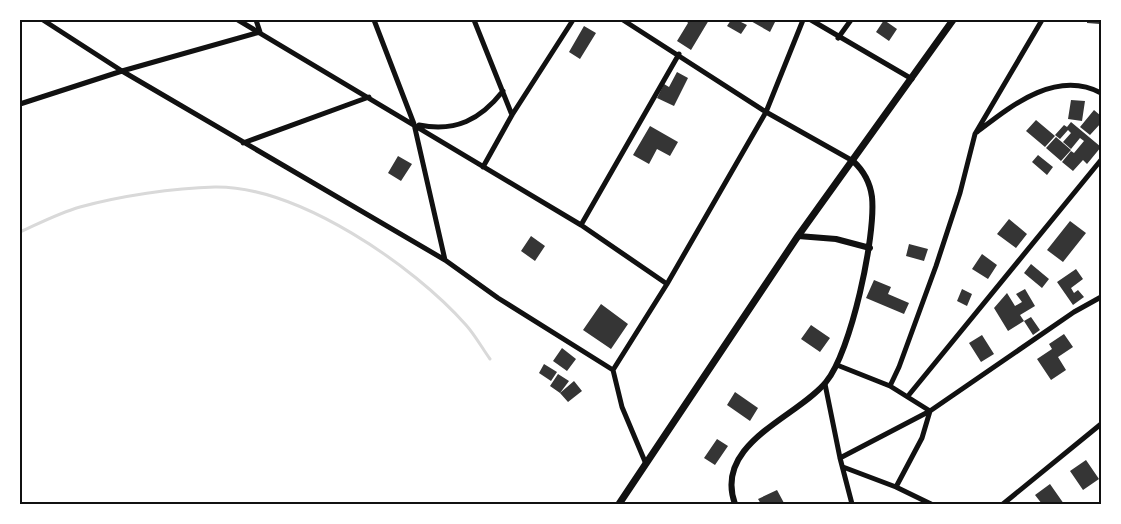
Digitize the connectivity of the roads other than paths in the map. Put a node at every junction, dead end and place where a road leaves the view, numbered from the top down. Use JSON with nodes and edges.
{"nodes":[{"id":1,"x":43,"y":20,"type":"edge"},
{"id":2,"x":238,"y":20,"type":"edge"},
{"id":3,"x":256,"y":20,"type":"edge"},
{"id":4,"x":374,"y":20,"type":"edge"},
{"id":5,"x":474,"y":20,"type":"edge"},
{"id":6,"x":573,"y":20,"type":"edge"},
{"id":7,"x":623,"y":20,"type":"edge"},
{"id":8,"x":803,"y":20,"type":"edge"},
{"id":9,"x":811,"y":20,"type":"edge"},
{"id":10,"x":851,"y":20,"type":"edge"},
{"id":11,"x":953,"y":20,"type":"edge"},
{"id":12,"x":1042,"y":20,"type":"edge"},
{"id":13,"x":260,"y":32,"type":"junction"},
{"id":14,"x":838,"y":38,"type":"junction"},
{"id":15,"x":679,"y":54,"type":"junction"},
{"id":16,"x":122,"y":72,"type":"junction"},
{"id":17,"x":912,"y":79,"type":"junction"},
{"id":18,"x":503,"y":91,"type":"junction"},
{"id":19,"x":1101,"y":93,"type":"edge"},
{"id":20,"x":369,"y":97,"type":"junction"},
{"id":21,"x":20,"y":104,"type":"edge"},
{"id":22,"x":766,"y":112,"type":"junction"},
{"id":23,"x":512,"y":115,"type":"junction"},
{"id":24,"x":414,"y":124,"type":"junction"},
{"id":25,"x":975,"y":134,"type":"junction"},
{"id":26,"x":243,"y":143,"type":"junction"},
{"id":27,"x":854,"y":160,"type":"junction"},
{"id":28,"x":1101,"y":160,"type":"edge"},
{"id":29,"x":483,"y":167,"type":"junction"},
{"id":30,"x":581,"y":225,"type":"junction"},
{"id":31,"x":798,"y":236,"type":"junction"},
{"id":32,"x":870,"y":248,"type":"junction"},
{"id":33,"x":445,"y":260,"type":"junction"},
{"id":34,"x":667,"y":284,"type":"junction"},
{"id":35,"x":1101,"y":297,"type":"edge"},
{"id":36,"x":837,"y":365,"type":"junction"},
{"id":37,"x":613,"y":370,"type":"junction"},
{"id":38,"x":825,"y":384,"type":"junction"},
{"id":39,"x":890,"y":386,"type":"junction"},
{"id":40,"x":908,"y":396,"type":"junction"},
{"id":41,"x":930,"y":411,"type":"junction"},
{"id":42,"x":1101,"y":424,"type":"edge"},
{"id":43,"x":840,"y":458,"type":"junction"},
{"id":44,"x":646,"y":465,"type":"junction"},
{"id":45,"x":843,"y":467,"type":"junction"},
{"id":46,"x":896,"y":487,"type":"junction"},
{"id":47,"x":619,"y":504,"type":"edge"},
{"id":48,"x":735,"y":504,"type":"edge"},
{"id":49,"x":852,"y":504,"type":"edge"},
{"id":50,"x":931,"y":504,"type":"edge"},
{"id":51,"x":1003,"y":504,"type":"edge"}],
"edges":[{"from":1,"to":16,"type":"street"},
{"from":2,"to":13,"type":"street"},
{"from":3,"to":13,"type":"street"},
{"from":4,"to":24,"type":"street"},
{"from":5,"to":18,"type":"street"},
{"from":6,"to":23,"type":"street"},
{"from":7,"to":15,"type":"street"},
{"from":8,"to":22,"type":"street"},
{"from":9,"to":14,"type":"street"},
{"from":10,"to":14,"type":"street"},
{"from":11,"to":17,"type":"main road"},
{"from":12,"to":25,"type":"street"},
{"from":13,"to":16,"type":"street"},
{"from":13,"to":20,"type":"street"},
{"from":14,"to":17,"type":"street"},
{"from":15,"to":22,"type":"street"},
{"from":15,"to":30,"type":"street"},
{"from":16,"to":21,"type":"street"},
{"from":16,"to":26,"type":"street"},
{"from":17,"to":27,"type":"main road"},
{"from":18,"to":23,"type":"street"},
{"from":18,"to":24,"type":"street"},
{"from":19,"to":25,"type":"street"},
{"from":20,"to":24,"type":"street"},
{"from":20,"to":26,"type":"street"},
{"from":22,"to":27,"type":"street"},
{"from":22,"to":34,"type":"street"},
{"from":23,"to":29,"type":"street"},
{"from":24,"to":29,"type":"street"},
{"from":24,"to":33,"type":"street"},
{"from":25,"to":39,"type":"street"},
{"from":26,"to":33,"type":"street"},
{"from":27,"to":31,"type":"main road"},
{"from":27,"to":32,"type":"street"},
{"from":28,"to":40,"type":"street"},
{"from":29,"to":30,"type":"street"},
{"from":30,"to":34,"type":"street"},
{"from":31,"to":32,"type":"street"},
{"from":31,"to":44,"type":"main road"},
{"from":32,"to":36,"type":"street"},
{"from":33,"to":37,"type":"street"},
{"from":34,"to":37,"type":"street"},
{"from":35,"to":41,"type":"street"},
{"from":36,"to":38,"type":"street"},
{"from":36,"to":39,"type":"street"},
{"from":37,"to":44,"type":"street"},
{"from":38,"to":43,"type":"street"},
{"from":38,"to":48,"type":"street"},
{"from":39,"to":40,"type":"street"},
{"from":40,"to":41,"type":"street"},
{"from":41,"to":43,"type":"street"},
{"from":41,"to":46,"type":"street"},
{"from":42,"to":51,"type":"street"},
{"from":43,"to":45,"type":"street"},
{"from":44,"to":47,"type":"main road"},
{"from":45,"to":46,"type":"street"},
{"from":45,"to":49,"type":"street"},
{"from":46,"to":50,"type":"street"}]}
